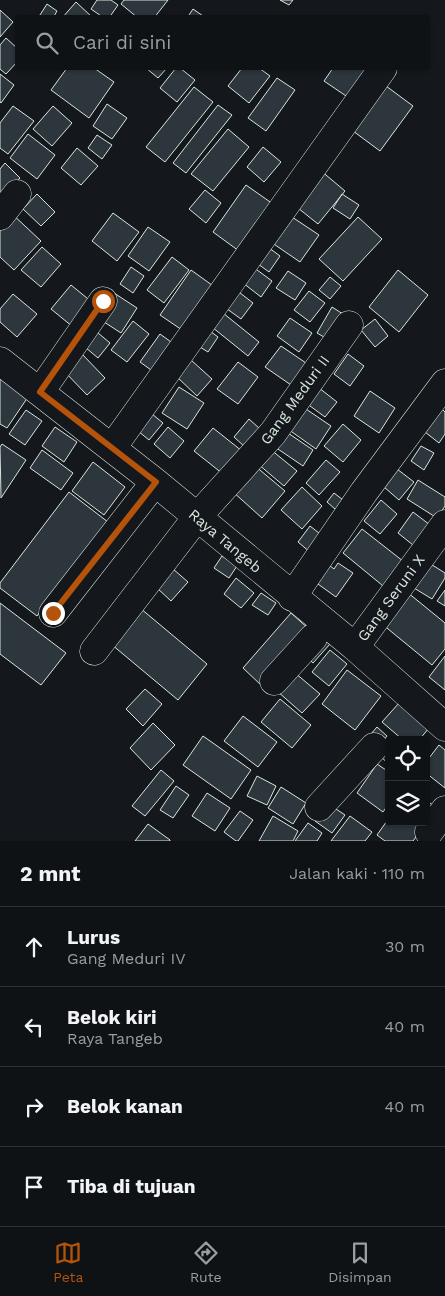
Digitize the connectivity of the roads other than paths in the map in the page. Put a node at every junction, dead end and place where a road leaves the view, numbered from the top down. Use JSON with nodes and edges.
{"nodes":[{"id":1,"x":382,"y":70,"type":"edge"},
{"id":2,"x":17,"y":194,"type":"dead end"},
{"id":3,"x":0,"y":216,"type":"edge"},
{"id":4,"x":103,"y":301,"type":"dead end"},
{"id":5,"x":349,"y":325,"type":"dead end"},
{"id":6,"x":0,"y":361,"type":"edge"},
{"id":7,"x":445,"y":383,"type":"edge"},
{"id":8,"x":40,"y":392,"type":"junction"},
{"id":9,"x":112,"y":448,"type":"junction"},
{"id":10,"x":156,"y":482,"type":"junction"},
{"id":11,"x":197,"y":517,"type":"junction"},
{"id":12,"x":445,"y":524,"type":"edge"},
{"id":13,"x":292,"y":597,"type":"junction"},
{"id":14,"x":53,"y":613,"type":"dead end"},
{"id":15,"x":314,"y":638,"type":"dead end"},
{"id":16,"x":355,"y":647,"type":"junction"},
{"id":17,"x":94,"y":651,"type":"dead end"},
{"id":18,"x":274,"y":682,"type":"dead end"},
{"id":19,"x":445,"y":727,"type":"edge"},
{"id":20,"x":374,"y":747,"type":"dead end"},
{"id":21,"x":319,"y":808,"type":"dead end"},
{"id":22,"x":445,"y":810,"type":"edge"},
{"id":23,"x":430,"y":832,"type":"dead end"}],
"edges":[{"from":1,"to":9,"type":"street"},
{"from":2,"to":3,"type":"street"},
{"from":4,"to":8,"type":"street"},
{"from":5,"to":11,"type":"street","name":"Gang Meduri II"},
{"from":6,"to":8,"type":"street","name":"Raya Tangeb"},
{"from":7,"to":13,"type":"street"},
{"from":8,"to":9,"type":"street","name":"Raya Tangeb"},
{"from":9,"to":10,"type":"street","name":"Raya Tangeb"},
{"from":10,"to":11,"type":"street","name":"Raya Tangeb"},
{"from":10,"to":14,"type":"street"},
{"from":11,"to":13,"type":"street","name":"Raya Tangeb"},
{"from":11,"to":17,"type":"street","name":"Gang Meduri II"},
{"from":12,"to":16,"type":"street","name":"Gang Seruni X"},
{"from":13,"to":16,"type":"street","name":"Raya Tangeb"},
{"from":15,"to":18,"type":"street"},
{"from":16,"to":19,"type":"street","name":"Raya Tangeb"},
{"from":20,"to":21,"type":"street"},
{"from":22,"to":23,"type":"street"}]}
